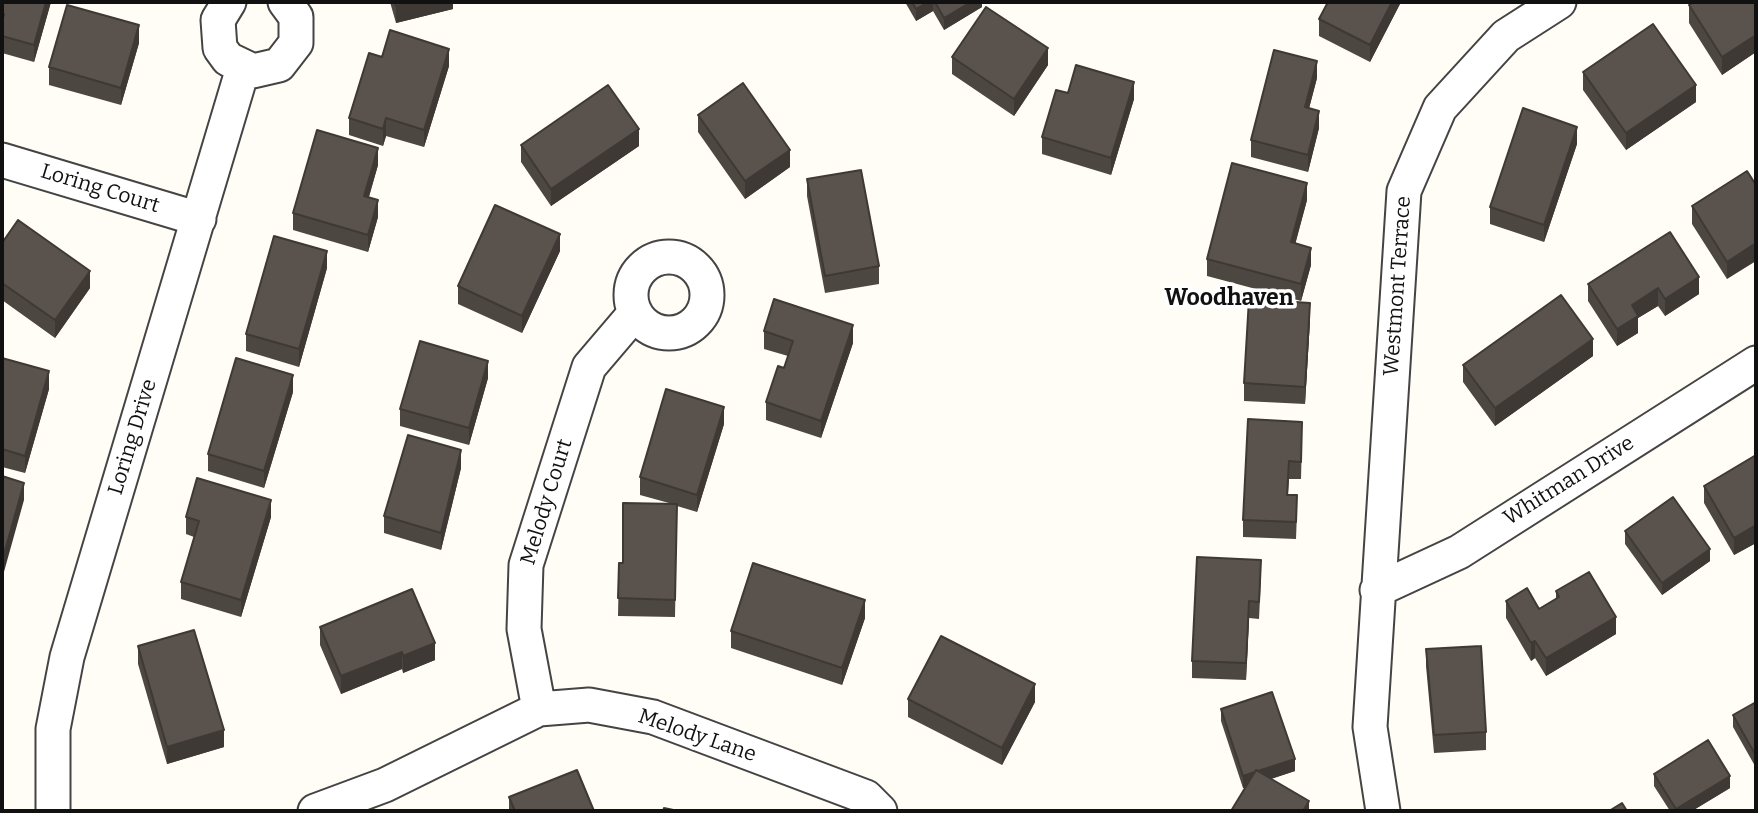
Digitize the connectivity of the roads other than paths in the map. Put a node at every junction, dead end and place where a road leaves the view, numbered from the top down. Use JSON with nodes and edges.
{"nodes":[{"id":1,"x":229,"y":2,"type":"edge"},
{"id":2,"x":285,"y":2,"type":"edge"},
{"id":3,"x":1559,"y":2,"type":"edge"},
{"id":4,"x":243,"y":68,"type":"junction"},
{"id":5,"x":2,"y":160,"type":"edge"},
{"id":6,"x":199,"y":219,"type":"junction"},
{"id":7,"x":635,"y":313,"type":"dead end"},
{"id":8,"x":1756,"y":363,"type":"edge"},
{"id":9,"x":1377,"y":590,"type":"junction"},
{"id":10,"x":539,"y":709,"type":"junction"},
{"id":11,"x":53,"y":811,"type":"edge"},
{"id":12,"x":315,"y":811,"type":"edge"},
{"id":13,"x":880,"y":811,"type":"edge"},
{"id":14,"x":1382,"y":811,"type":"edge"}],
"edges":[{"from":1,"to":4,"type":"street"},
{"from":2,"to":4,"type":"street"},
{"from":3,"to":9,"type":"street","name":"Westmont Terrace"},
{"from":4,"to":6,"type":"street","name":"Loring Drive"},
{"from":5,"to":6,"type":"street","name":"Loring Court"},
{"from":6,"to":11,"type":"street","name":"Loring Drive"},
{"from":7,"to":10,"type":"street","name":"Melody Court"},
{"from":8,"to":9,"type":"street","name":"Whitman Drive"},
{"from":9,"to":14,"type":"street","name":"Westmont Terrace"},
{"from":10,"to":12,"type":"street","name":"Melody Lane"},
{"from":10,"to":13,"type":"street","name":"Melody Lane"}]}
